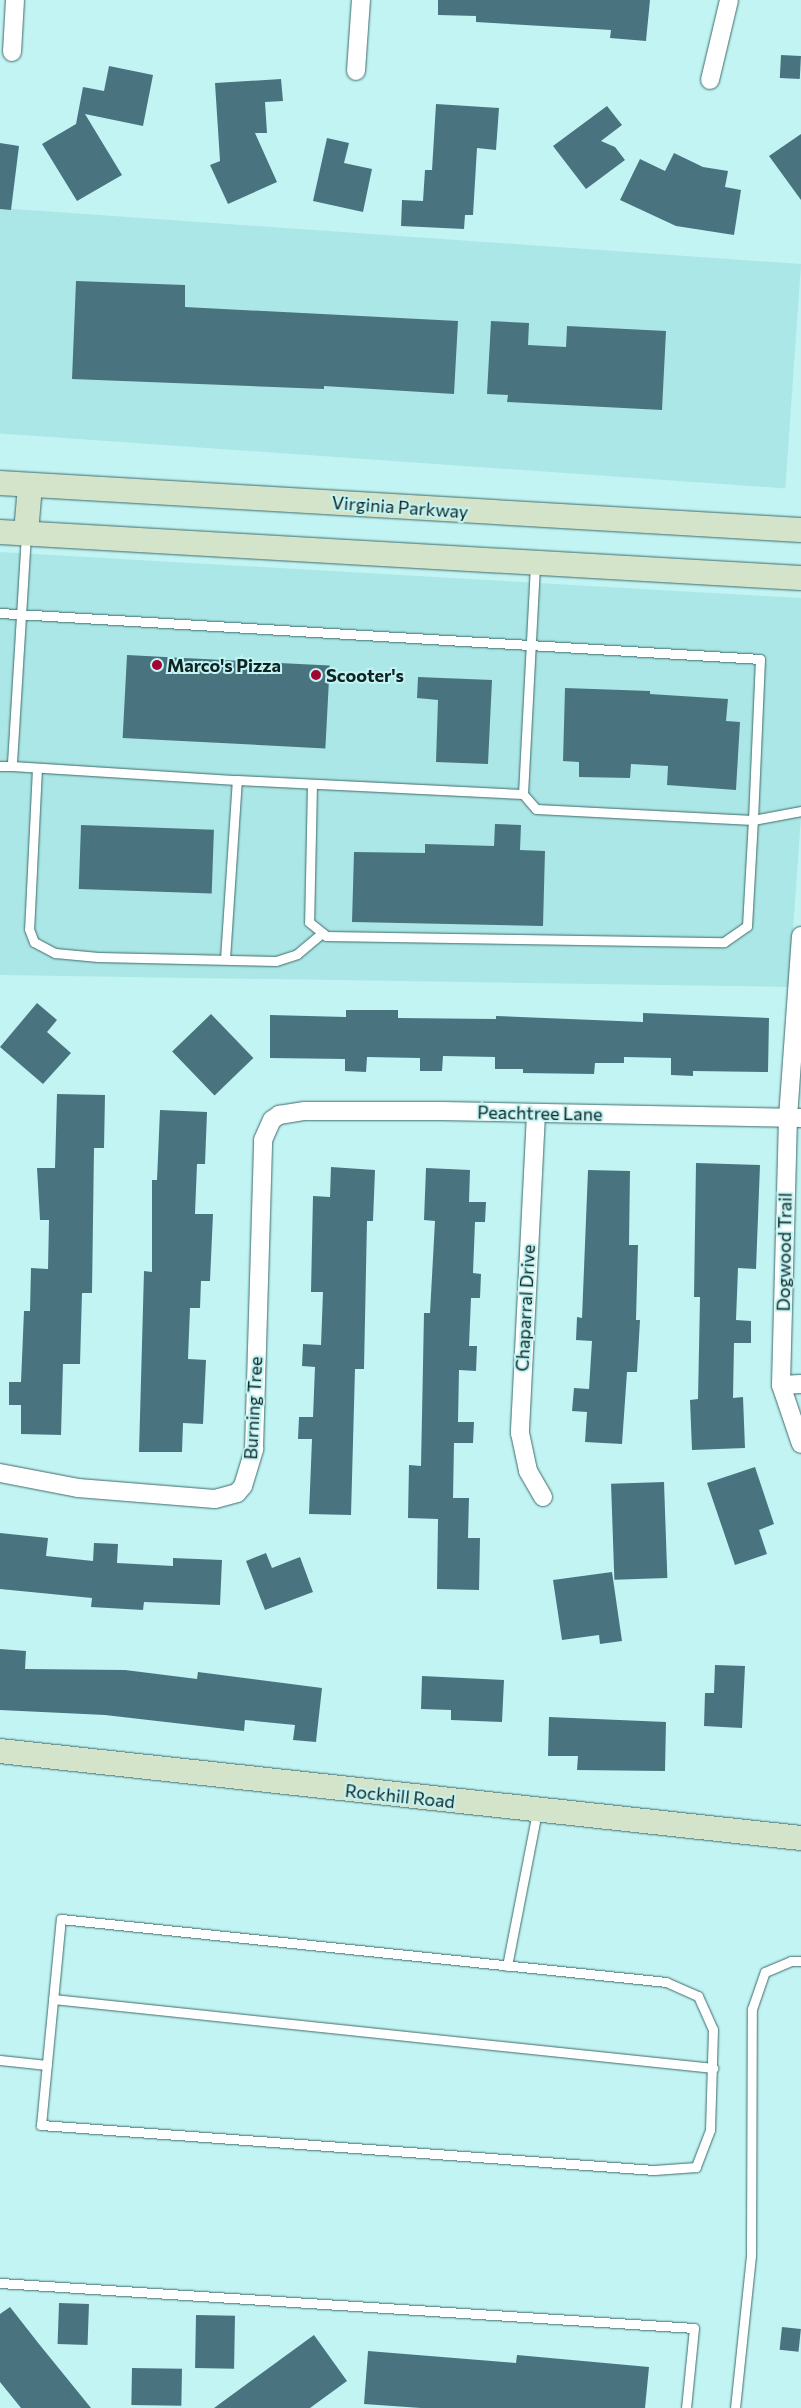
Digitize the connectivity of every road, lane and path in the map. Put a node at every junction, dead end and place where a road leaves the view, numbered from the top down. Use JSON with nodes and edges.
{"nodes":[{"id":1,"x":15,"y":0,"type":"edge"},
{"id":2,"x":361,"y":0,"type":"edge"},
{"id":3,"x":729,"y":0,"type":"edge"},
{"id":4,"x":12,"y":52,"type":"dead end"},
{"id":5,"x":356,"y":70,"type":"dead end"},
{"id":6,"x":710,"y":80,"type":"dead end"},
{"id":7,"x":0,"y":483,"type":"edge"},
{"id":8,"x":30,"y":485,"type":"junction"},
{"id":9,"x":801,"y":530,"type":"edge"},
{"id":10,"x":0,"y":532,"type":"edge"},
{"id":11,"x":26,"y":534,"type":"junction"},
{"id":12,"x":535,"y":563,"type":"junction"},
{"id":13,"x":801,"y":578,"type":"edge"},
{"id":14,"x":0,"y":613,"type":"edge"},
{"id":15,"x":21,"y":614,"type":"junction"},
{"id":16,"x":531,"y":645,"type":"junction"},
{"id":17,"x":0,"y":766,"type":"edge"},
{"id":18,"x":12,"y":766,"type":"junction"},
{"id":19,"x":36,"y":768,"type":"junction"},
{"id":20,"x":237,"y":780,"type":"junction"},
{"id":21,"x":312,"y":784,"type":"junction"},
{"id":22,"x":523,"y":794,"type":"junction"},
{"id":23,"x":801,"y":811,"type":"edge"},
{"id":24,"x":753,"y":820,"type":"junction"},
{"id":25,"x":322,"y":933,"type":"junction"},
{"id":26,"x":801,"y":936,"type":"edge"},
{"id":27,"x":225,"y":959,"type":"junction"},
{"id":28,"x":536,"y":1114,"type":"junction"},
{"id":29,"x":279,"y":1115,"type":"joint"},
{"id":30,"x":794,"y":1117,"type":"edge"},
{"id":31,"x":801,"y":1384,"type":"edge"},
{"id":32,"x":781,"y":1386,"type":"junction"},
{"id":33,"x":801,"y":1444,"type":"edge"},
{"id":34,"x":0,"y":1473,"type":"edge"},
{"id":35,"x":543,"y":1496,"type":"dead end"},
{"id":36,"x":0,"y":1750,"type":"edge"},
{"id":37,"x":537,"y":1811,"type":"junction"},
{"id":38,"x":801,"y":1838,"type":"edge"},
{"id":39,"x":801,"y":1961,"type":"edge"},
{"id":40,"x":507,"y":1966,"type":"junction"},
{"id":41,"x":53,"y":1999,"type":"junction"},
{"id":42,"x":0,"y":2060,"type":"edge"},
{"id":43,"x":47,"y":2064,"type":"junction"},
{"id":44,"x":713,"y":2068,"type":"junction"},
{"id":45,"x":0,"y":2282,"type":"edge"},
{"id":46,"x":686,"y":2408,"type":"edge"},
{"id":47,"x":734,"y":2408,"type":"edge"}],
"edges":[{"from":1,"to":4,"type":"street"},
{"from":2,"to":5,"type":"street"},
{"from":3,"to":6,"type":"street"},
{"from":7,"to":8,"type":"main road","name":"Virginia Parkway"},
{"from":8,"to":9,"type":"main road","name":"Virginia Parkway"},
{"from":8,"to":11,"type":"main road"},
{"from":10,"to":11,"type":"main road"},
{"from":11,"to":12,"type":"main road"},
{"from":11,"to":15,"type":"lane"},
{"from":12,"to":13,"type":"main road"},
{"from":12,"to":16,"type":"lane"},
{"from":14,"to":15,"type":"lane"},
{"from":15,"to":16,"type":"lane"},
{"from":15,"to":18,"type":"lane"},
{"from":16,"to":22,"type":"lane"},
{"from":16,"to":24,"type":"lane"},
{"from":17,"to":18,"type":"lane"},
{"from":18,"to":19,"type":"lane"},
{"from":19,"to":20,"type":"lane"},
{"from":19,"to":27,"type":"lane"},
{"from":20,"to":21,"type":"lane"},
{"from":20,"to":27,"type":"lane"},
{"from":21,"to":22,"type":"lane"},
{"from":21,"to":25,"type":"lane"},
{"from":22,"to":24,"type":"lane"},
{"from":23,"to":24,"type":"lane"},
{"from":24,"to":25,"type":"lane"},
{"from":25,"to":27,"type":"lane"},
{"from":26,"to":30,"type":"street","name":"Dogwood Trail"},
{"from":28,"to":29,"type":"street","name":"Peachtree Lane"},
{"from":28,"to":30,"type":"street","name":"Peachtree Lane"},
{"from":28,"to":35,"type":"street","name":"Chaparral Drive"},
{"from":29,"to":34,"type":"street","name":"Burning Tree"},
{"from":30,"to":32,"type":"street","name":"Dogwood Trail"},
{"from":31,"to":32,"type":"street"},
{"from":32,"to":33,"type":"street","name":"Dogwood Trail"},
{"from":36,"to":37,"type":"main road","name":"Rockhill Road"},
{"from":37,"to":38,"type":"main road","name":"Rockhill Road"},
{"from":37,"to":40,"type":"lane"},
{"from":39,"to":47,"type":"lane"},
{"from":40,"to":41,"type":"lane"},
{"from":40,"to":44,"type":"lane"},
{"from":41,"to":43,"type":"lane"},
{"from":41,"to":44,"type":"lane"},
{"from":42,"to":43,"type":"lane"},
{"from":43,"to":44,"type":"lane"},
{"from":45,"to":46,"type":"lane"}]}
